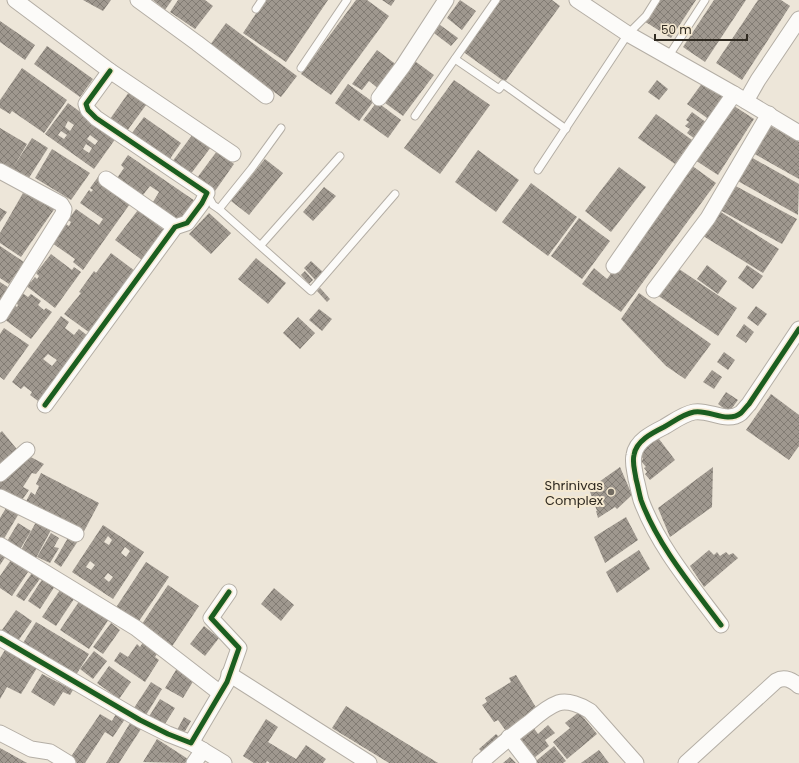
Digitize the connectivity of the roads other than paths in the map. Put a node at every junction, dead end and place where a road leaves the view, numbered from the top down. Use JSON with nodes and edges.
{"nodes":[{"id":1,"x":15,"y":0,"type":"edge"},
{"id":2,"x":138,"y":0,"type":"edge"},
{"id":3,"x":262,"y":0,"type":"edge"},
{"id":4,"x":346,"y":0,"type":"edge"},
{"id":5,"x":446,"y":0,"type":"edge"},
{"id":6,"x":496,"y":0,"type":"edge"},
{"id":7,"x":656,"y":0,"type":"edge"},
{"id":8,"x":705,"y":0,"type":"edge"},
{"id":9,"x":583,"y":1,"type":"edge"},
{"id":10,"x":256,"y":9,"type":"dead end"},
{"id":11,"x":799,"y":19,"type":"edge"},
{"id":12,"x":628,"y":34,"type":"junction"},
{"id":13,"x":668,"y":57,"type":"junction"},
{"id":14,"x":455,"y":59,"type":"junction"},
{"id":15,"x":301,"y":68,"type":"dead end"},
{"id":16,"x":110,"y":71,"type":"junction"},
{"id":17,"x":266,"y":96,"type":"dead end"},
{"id":18,"x":379,"y":98,"type":"dead end"},
{"id":19,"x":740,"y":98,"type":"junction"},
{"id":20,"x":769,"y":114,"type":"junction"},
{"id":21,"x":415,"y":116,"type":"dead end"},
{"id":22,"x":281,"y":128,"type":"dead end"},
{"id":23,"x":566,"y":129,"type":"junction"},
{"id":24,"x":799,"y":133,"type":"edge"},
{"id":25,"x":232,"y":154,"type":"dead end"},
{"id":26,"x":340,"y":156,"type":"dead end"},
{"id":27,"x":538,"y":170,"type":"dead end"},
{"id":28,"x":1,"y":175,"type":"edge"},
{"id":29,"x":106,"y":179,"type":"dead end"},
{"id":30,"x":207,"y":193,"type":"junction"},
{"id":31,"x":395,"y":194,"type":"dead end"},
{"id":32,"x":219,"y":209,"type":"junction"},
{"id":33,"x":174,"y":227,"type":"junction"},
{"id":34,"x":261,"y":245,"type":"junction"},
{"id":35,"x":614,"y":266,"type":"dead end"},
{"id":36,"x":654,"y":290,"type":"dead end"},
{"id":37,"x":0,"y":315,"type":"edge"},
{"id":38,"x":799,"y":329,"type":"edge"},
{"id":39,"x":45,"y":404,"type":"dead end"},
{"id":40,"x":27,"y":450,"type":"dead end"},
{"id":41,"x":0,"y":474,"type":"edge"},
{"id":42,"x":0,"y":498,"type":"edge"},
{"id":43,"x":76,"y":534,"type":"dead end"},
{"id":44,"x":0,"y":545,"type":"edge"},
{"id":45,"x":229,"y":592,"type":"dead end"},
{"id":46,"x":721,"y":625,"type":"dead end"},
{"id":47,"x":0,"y":638,"type":"edge"},
{"id":48,"x":230,"y":674,"type":"junction"},
{"id":49,"x":799,"y":686,"type":"edge"},
{"id":50,"x":220,"y":693,"type":"junction"},
{"id":51,"x":0,"y":733,"type":"edge"},
{"id":52,"x":510,"y":737,"type":"junction"},
{"id":53,"x":197,"y":747,"type":"junction"},
{"id":54,"x":68,"y":763,"type":"edge"},
{"id":55,"x":194,"y":763,"type":"edge"},
{"id":56,"x":224,"y":763,"type":"edge"},
{"id":57,"x":368,"y":763,"type":"edge"},
{"id":58,"x":480,"y":763,"type":"edge"},
{"id":59,"x":529,"y":763,"type":"edge"},
{"id":60,"x":636,"y":763,"type":"edge"},
{"id":61,"x":686,"y":763,"type":"edge"}],
"edges":[{"from":1,"to":16,"type":"street"},
{"from":2,"to":17,"type":"street"},
{"from":3,"to":10,"type":"lane"},
{"from":4,"to":15,"type":"lane"},
{"from":5,"to":18,"type":"street"},
{"from":6,"to":14,"type":"lane"},
{"from":7,"to":12,"type":"lane"},
{"from":8,"to":13,"type":"lane"},
{"from":9,"to":12,"type":"street"},
{"from":11,"to":19,"type":"street"},
{"from":12,"to":13,"type":"street"},
{"from":12,"to":23,"type":"lane"},
{"from":13,"to":19,"type":"street"},
{"from":14,"to":21,"type":"lane"},
{"from":14,"to":23,"type":"lane"},
{"from":16,"to":25,"type":"street"},
{"from":16,"to":30,"type":"street"},
{"from":19,"to":20,"type":"street"},
{"from":19,"to":35,"type":"street"},
{"from":20,"to":24,"type":"street"},
{"from":20,"to":36,"type":"street"},
{"from":22,"to":32,"type":"lane"},
{"from":23,"to":27,"type":"lane"},
{"from":26,"to":34,"type":"lane"},
{"from":28,"to":37,"type":"street"},
{"from":29,"to":33,"type":"street"},
{"from":30,"to":32,"type":"lane"},
{"from":30,"to":33,"type":"street"},
{"from":31,"to":34,"type":"lane"},
{"from":32,"to":34,"type":"lane"},
{"from":33,"to":39,"type":"street"},
{"from":38,"to":46,"type":"street"},
{"from":40,"to":41,"type":"street"},
{"from":42,"to":43,"type":"street"},
{"from":44,"to":50,"type":"street"},
{"from":45,"to":48,"type":"street"},
{"from":47,"to":53,"type":"street"},
{"from":48,"to":50,"type":"street"},
{"from":48,"to":57,"type":"street"},
{"from":49,"to":61,"type":"street"},
{"from":50,"to":53,"type":"street"},
{"from":51,"to":54,"type":"street"},
{"from":52,"to":58,"type":"street"},
{"from":52,"to":59,"type":"street"},
{"from":52,"to":60,"type":"street"},
{"from":53,"to":55,"type":"street"},
{"from":53,"to":56,"type":"street"}]}
